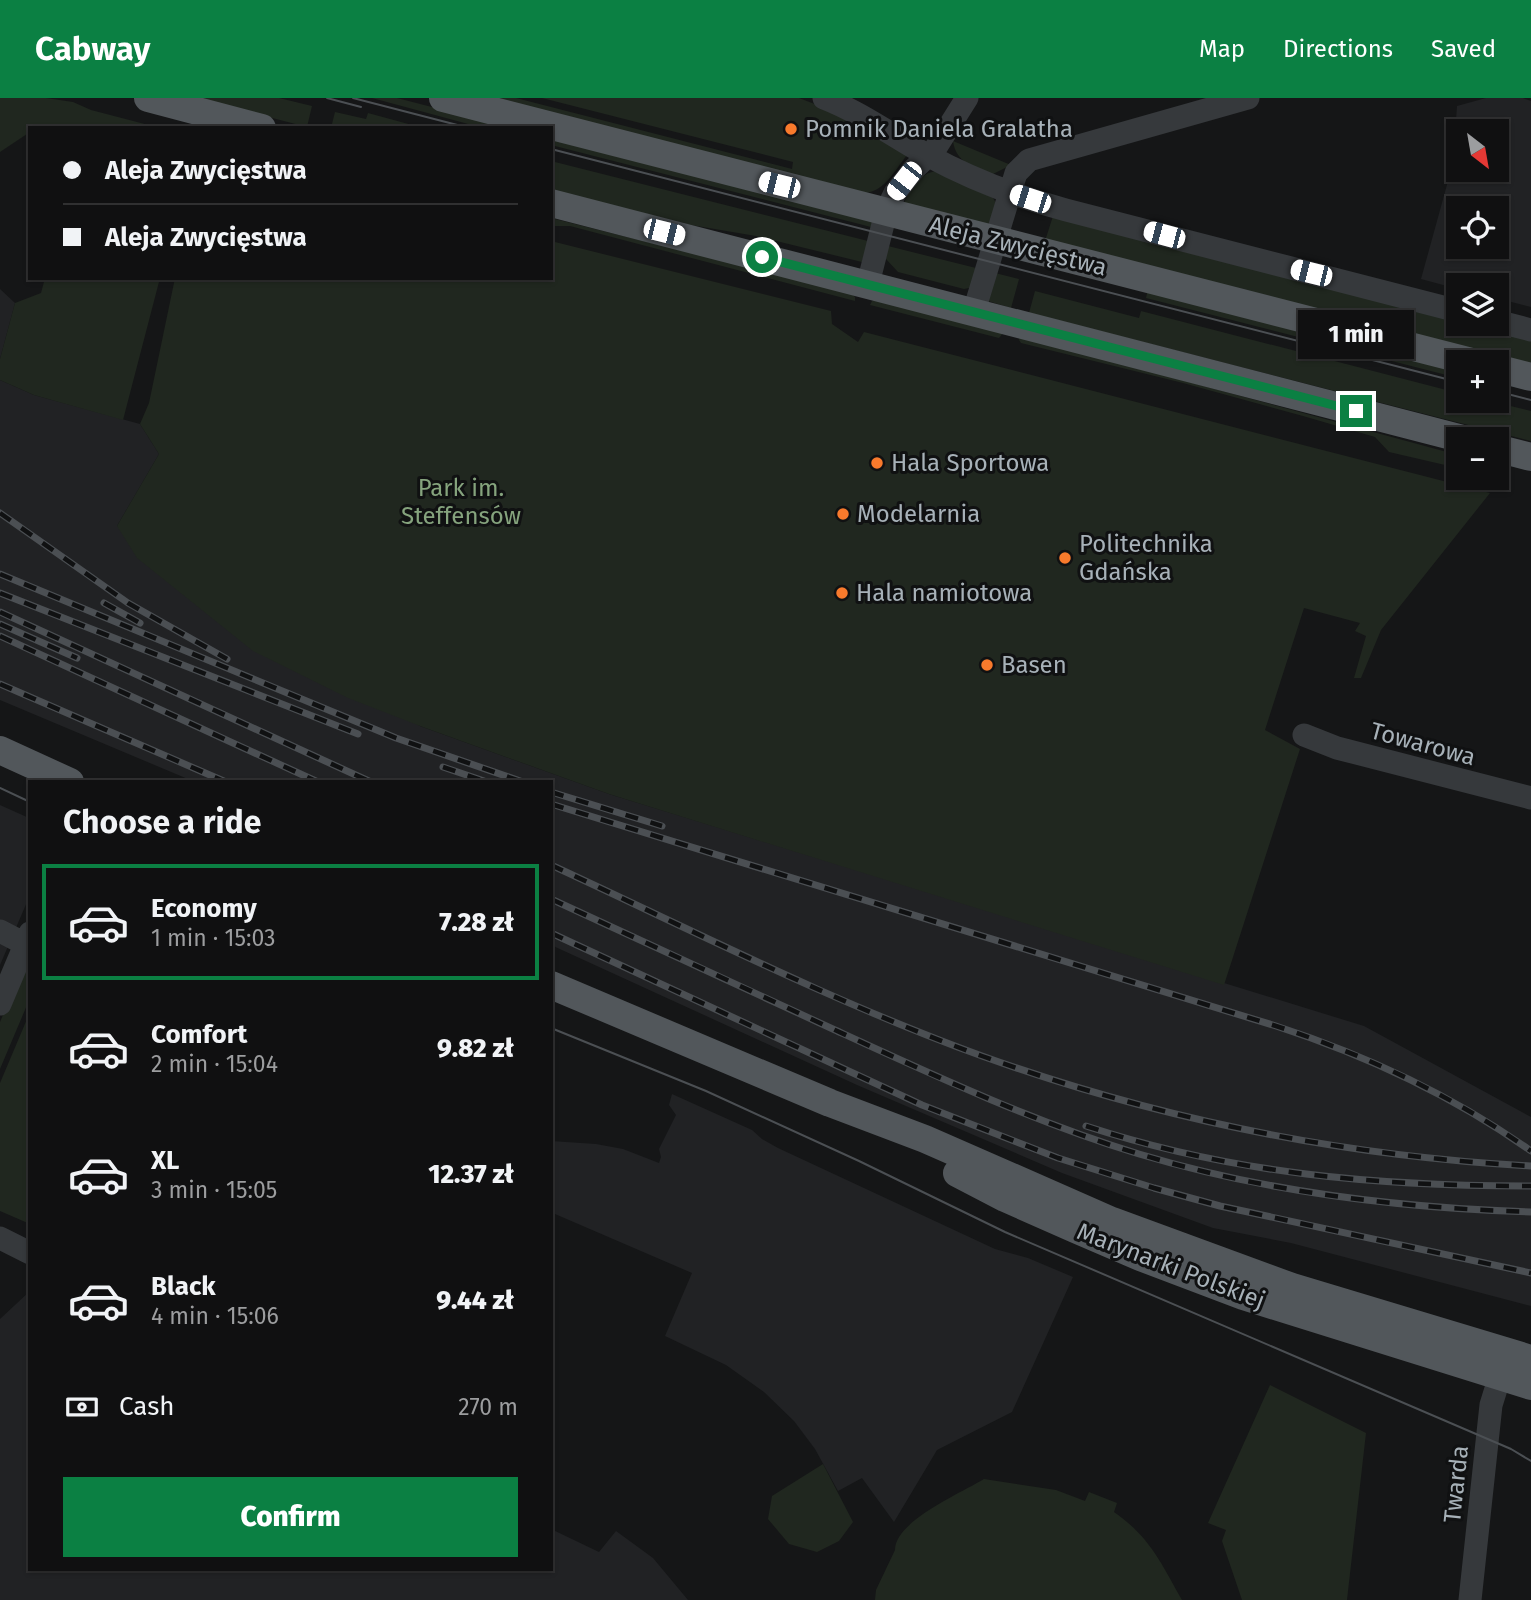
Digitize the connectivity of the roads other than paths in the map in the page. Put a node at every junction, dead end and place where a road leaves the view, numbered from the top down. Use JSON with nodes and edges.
{"nodes":[{"id":1,"x":148,"y":98,"type":"edge"},
{"id":2,"x":443,"y":98,"type":"edge"},
{"id":3,"x":824,"y":98,"type":"edge"},
{"id":4,"x":967,"y":98,"type":"edge"},
{"id":5,"x":1248,"y":98,"type":"edge"},
{"id":6,"x":254,"y":126,"type":"edge"},
{"id":7,"x":552,"y":126,"type":"edge"},
{"id":8,"x":553,"y":126,"type":"edge"},
{"id":9,"x":928,"y":155,"type":"junction"},
{"id":10,"x":1010,"y":192,"type":"junction"},
{"id":11,"x":553,"y":204,"type":"edge"},
{"id":12,"x":886,"y":212,"type":"junction"},
{"id":13,"x":994,"y":240,"type":"junction"},
{"id":14,"x":868,"y":284,"type":"junction"},
{"id":15,"x":1446,"y":308,"type":"edge"},
{"id":16,"x":974,"y":311,"type":"junction"},
{"id":17,"x":1509,"y":324,"type":"edge"},
{"id":18,"x":1531,"y":330,"type":"edge"},
{"id":19,"x":1446,"y":355,"type":"edge"},
{"id":20,"x":1509,"y":371,"type":"edge"},
{"id":21,"x":1531,"y":377,"type":"edge"},
{"id":22,"x":1446,"y":435,"type":"edge"},
{"id":23,"x":1509,"y":451,"type":"edge"},
{"id":24,"x":1531,"y":457,"type":"edge"},
{"id":25,"x":1304,"y":735,"type":"dead end"},
{"id":26,"x":0,"y":750,"type":"edge"},
{"id":27,"x":66,"y":780,"type":"edge"},
{"id":28,"x":1531,"y":798,"type":"edge"},
{"id":29,"x":0,"y":931,"type":"edge"},
{"id":30,"x":28,"y":938,"type":"edge"},
{"id":31,"x":553,"y":986,"type":"edge"},
{"id":32,"x":0,"y":1004,"type":"edge"},
{"id":33,"x":0,"y":1238,"type":"edge"},
{"id":34,"x":28,"y":1252,"type":"edge"},
{"id":35,"x":1531,"y":1344,"type":"edge"},
{"id":36,"x":1531,"y":1359,"type":"edge"},
{"id":37,"x":1499,"y":1362,"type":"junction"},
{"id":38,"x":1531,"y":1386,"type":"edge"},
{"id":39,"x":1470,"y":1600,"type":"edge"}],
"edges":[{"from":1,"to":6,"type":"main road"},
{"from":2,"to":7,"type":"main road","name":"Aleja Zwycięstwa"},
{"from":3,"to":9,"type":"street"},
{"from":4,"to":9,"type":"street"},
{"from":5,"to":10,"type":"street"},
{"from":8,"to":12,"type":"main road","name":"Aleja Zwycięstwa"},
{"from":9,"to":10,"type":"street"},
{"from":9,"to":12,"type":"street"},
{"from":10,"to":13,"type":"street"},
{"from":10,"to":15,"type":"street"},
{"from":11,"to":14,"type":"main road"},
{"from":12,"to":13,"type":"main road","name":"Aleja Zwycięstwa"},
{"from":12,"to":14,"type":"street"},
{"from":13,"to":16,"type":"street"},
{"from":13,"to":19,"type":"main road","name":"Aleja Zwycięstwa"},
{"from":14,"to":16,"type":"main road"},
{"from":16,"to":22,"type":"main road"},
{"from":17,"to":18,"type":"street"},
{"from":20,"to":21,"type":"main road"},
{"from":23,"to":24,"type":"main road"},
{"from":25,"to":28,"type":"street","name":"Towarowa"},
{"from":26,"to":27,"type":"main road"},
{"from":29,"to":30,"type":"street"},
{"from":30,"to":32,"type":"street"},
{"from":31,"to":37,"type":"main road","name":"Marynarki Polskiej"},
{"from":33,"to":34,"type":"street"},
{"from":35,"to":37,"type":"main road"},
{"from":36,"to":37,"type":"main road","name":"Marynarki Polskiej"},
{"from":37,"to":38,"type":"main road","name":"Marynarki Polskiej"},
{"from":37,"to":39,"type":"street","name":"Twarda"}]}
